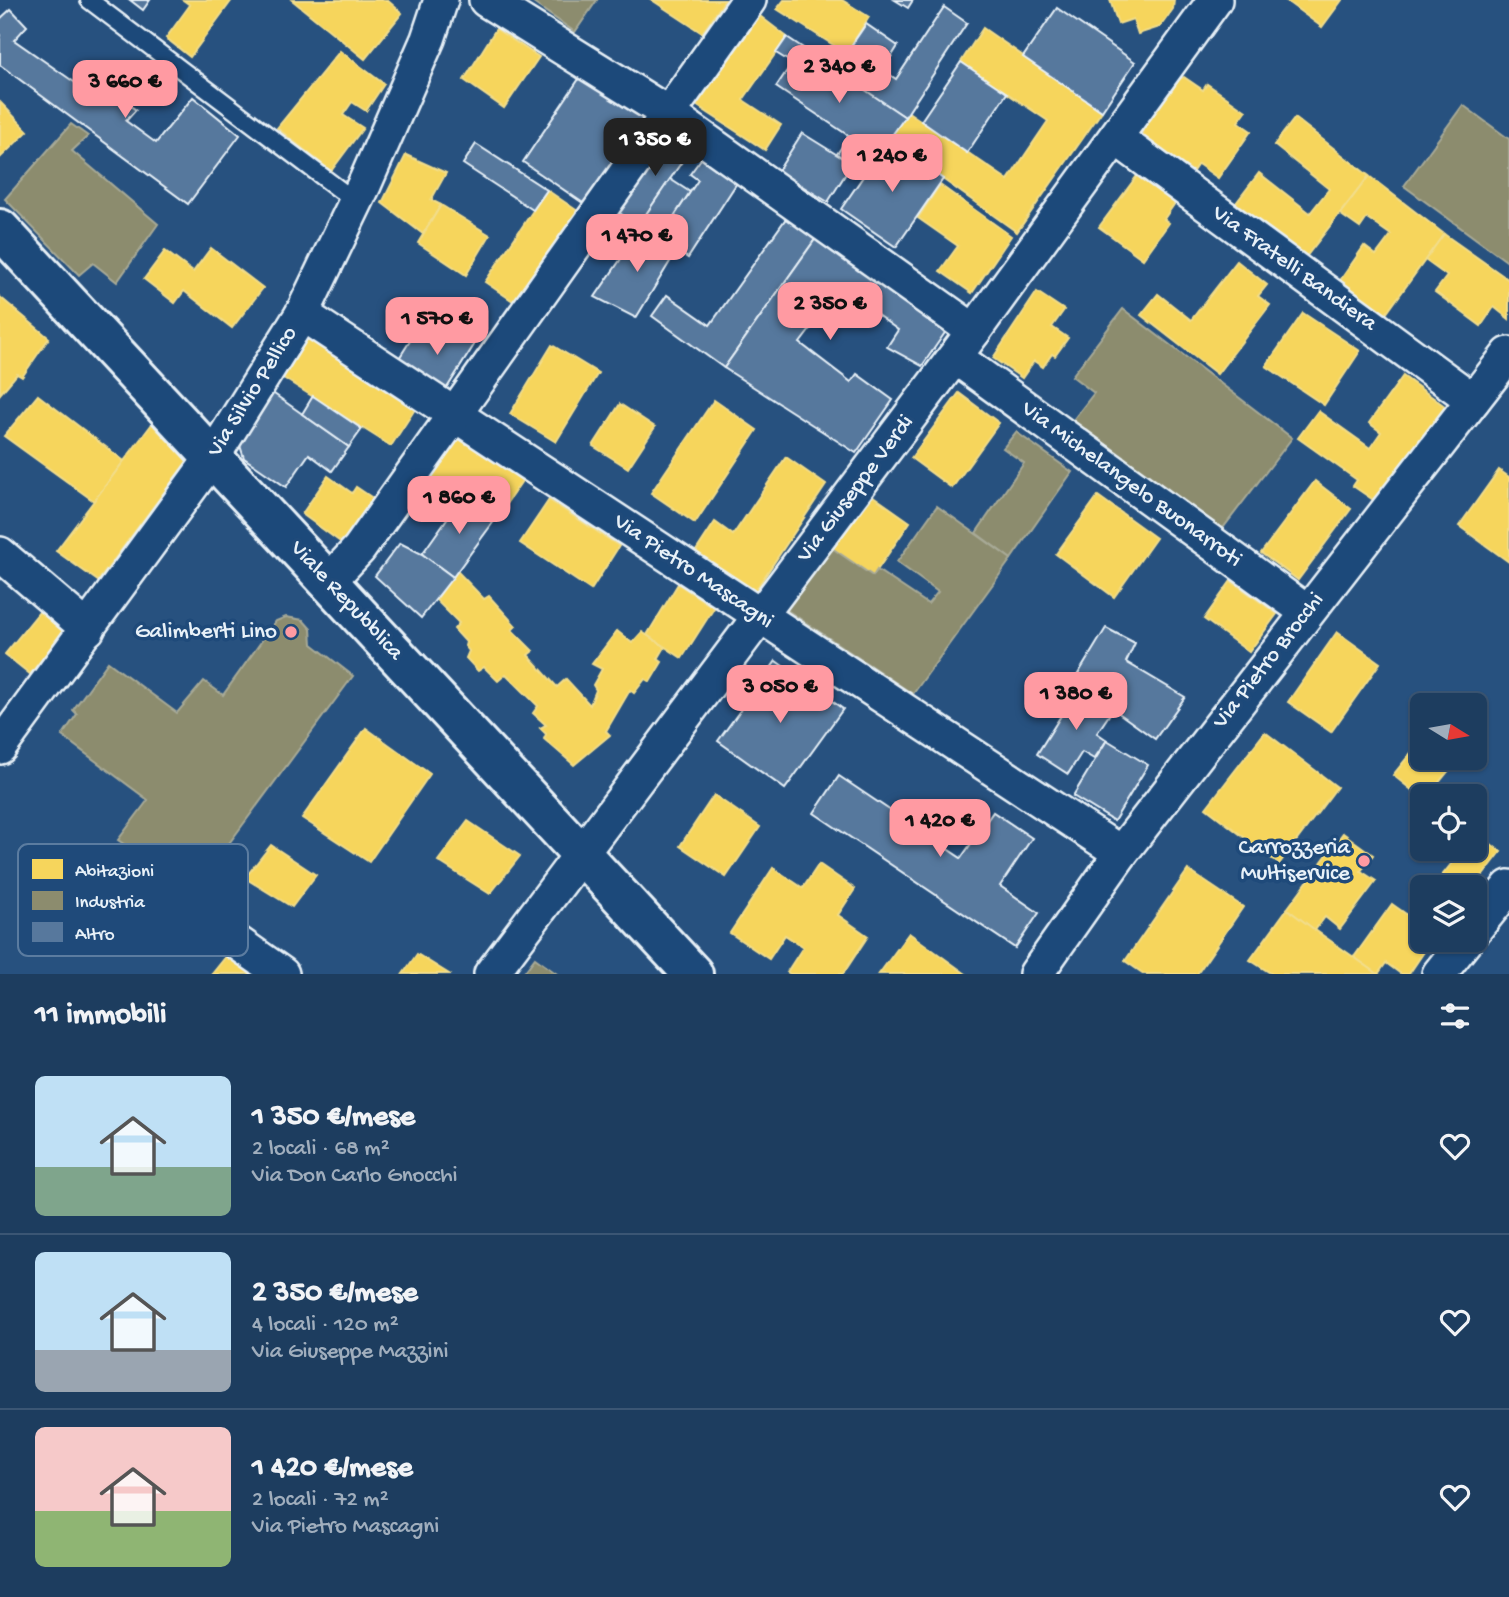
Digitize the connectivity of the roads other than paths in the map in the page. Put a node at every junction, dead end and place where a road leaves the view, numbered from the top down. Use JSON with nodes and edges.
{"nodes":[{"id":1,"x":89,"y":0,"type":"edge"},
{"id":2,"x":441,"y":0,"type":"edge"},
{"id":3,"x":486,"y":0,"type":"edge"},
{"id":4,"x":749,"y":0,"type":"edge"},
{"id":5,"x":1215,"y":0,"type":"edge"},
{"id":6,"x":669,"y":114,"type":"junction"},
{"id":7,"x":1116,"y":138,"type":"junction"},
{"id":8,"x":356,"y":202,"type":"junction"},
{"id":9,"x":0,"y":229,"type":"edge"},
{"id":10,"x":302,"y":314,"type":"junction"},
{"id":11,"x":974,"y":331,"type":"junction"},
{"id":12,"x":1509,"y":354,"type":"edge"},
{"id":13,"x":955,"y":357,"type":"junction"},
{"id":14,"x":1473,"y":400,"type":"junction"},
{"id":15,"x":454,"y":413,"type":"junction"},
{"id":16,"x":212,"y":458,"type":"junction"},
{"id":17,"x":0,"y":554,"type":"edge"},
{"id":18,"x":328,"y":582,"type":"junction"},
{"id":19,"x":1307,"y":612,"type":"junction"},
{"id":20,"x":760,"y":617,"type":"junction"},
{"id":21,"x":88,"y":629,"type":"junction"},
{"id":22,"x":0,"y":747,"type":"edge"},
{"id":23,"x":1121,"y":853,"type":"junction"},
{"id":24,"x":580,"y":854,"type":"junction"},
{"id":25,"x":1509,"y":887,"type":"edge"},
{"id":26,"x":1487,"y":914,"type":"edge"},
{"id":27,"x":248,"y":950,"type":"edge"},
{"id":28,"x":1456,"y":952,"type":"edge"},
{"id":29,"x":282,"y":974,"type":"edge"},
{"id":30,"x":491,"y":974,"type":"edge"},
{"id":31,"x":693,"y":974,"type":"edge"},
{"id":32,"x":1036,"y":974,"type":"edge"},
{"id":33,"x":1438,"y":974,"type":"edge"}],
"edges":[{"from":1,"to":8,"type":"lane"},
{"from":2,"to":8,"type":"street","name":"Via Silvio Pellico"},
{"from":3,"to":6,"type":"street"},
{"from":4,"to":6,"type":"street"},
{"from":5,"to":7,"type":"street","name":"Via Giuseppe Verdi"},
{"from":6,"to":11,"type":"street"},
{"from":6,"to":15,"type":"street"},
{"from":7,"to":11,"type":"street","name":"Via Giuseppe Verdi"},
{"from":7,"to":14,"type":"street","name":"Via Fratelli Bandiera"},
{"from":8,"to":10,"type":"street","name":"Via Silvio Pellico"},
{"from":9,"to":16,"type":"street","name":"Viale Repubblica"},
{"from":10,"to":15,"type":"street","name":"Via Pietro Mascagni"},
{"from":10,"to":16,"type":"street","name":"Via Silvio Pellico"},
{"from":11,"to":13,"type":"street","name":"Via Giuseppe Verdi"},
{"from":12,"to":14,"type":"street","name":"Via Pietro Brocchi"},
{"from":13,"to":19,"type":"street","name":"Via Michelangelo Buonarroti"},
{"from":13,"to":20,"type":"street","name":"Via Giuseppe Verdi"},
{"from":14,"to":19,"type":"street","name":"Via Pietro Brocchi"},
{"from":15,"to":18,"type":"street"},
{"from":15,"to":20,"type":"street","name":"Via Pietro Mascagni"},
{"from":16,"to":18,"type":"street","name":"Viale Repubblica"},
{"from":16,"to":21,"type":"street","name":"Via Silvio Pellico"},
{"from":17,"to":21,"type":"street"},
{"from":18,"to":24,"type":"street","name":"Viale Repubblica"},
{"from":19,"to":23,"type":"street","name":"Via Pietro Brocchi"},
{"from":20,"to":23,"type":"street","name":"Via Pietro Mascagni"},
{"from":20,"to":24,"type":"street","name":"Via Giuseppe Verdi"},
{"from":21,"to":22,"type":"street","name":"Via Silvio Pellico"},
{"from":23,"to":32,"type":"street","name":"Via Pietro Brocchi"},
{"from":24,"to":30,"type":"street","name":"Via Giuseppe Verdi"},
{"from":24,"to":31,"type":"street","name":"Viale Repubblica"},
{"from":25,"to":26,"type":"street"},
{"from":27,"to":29,"type":"street"},
{"from":28,"to":33,"type":"street"}]}
